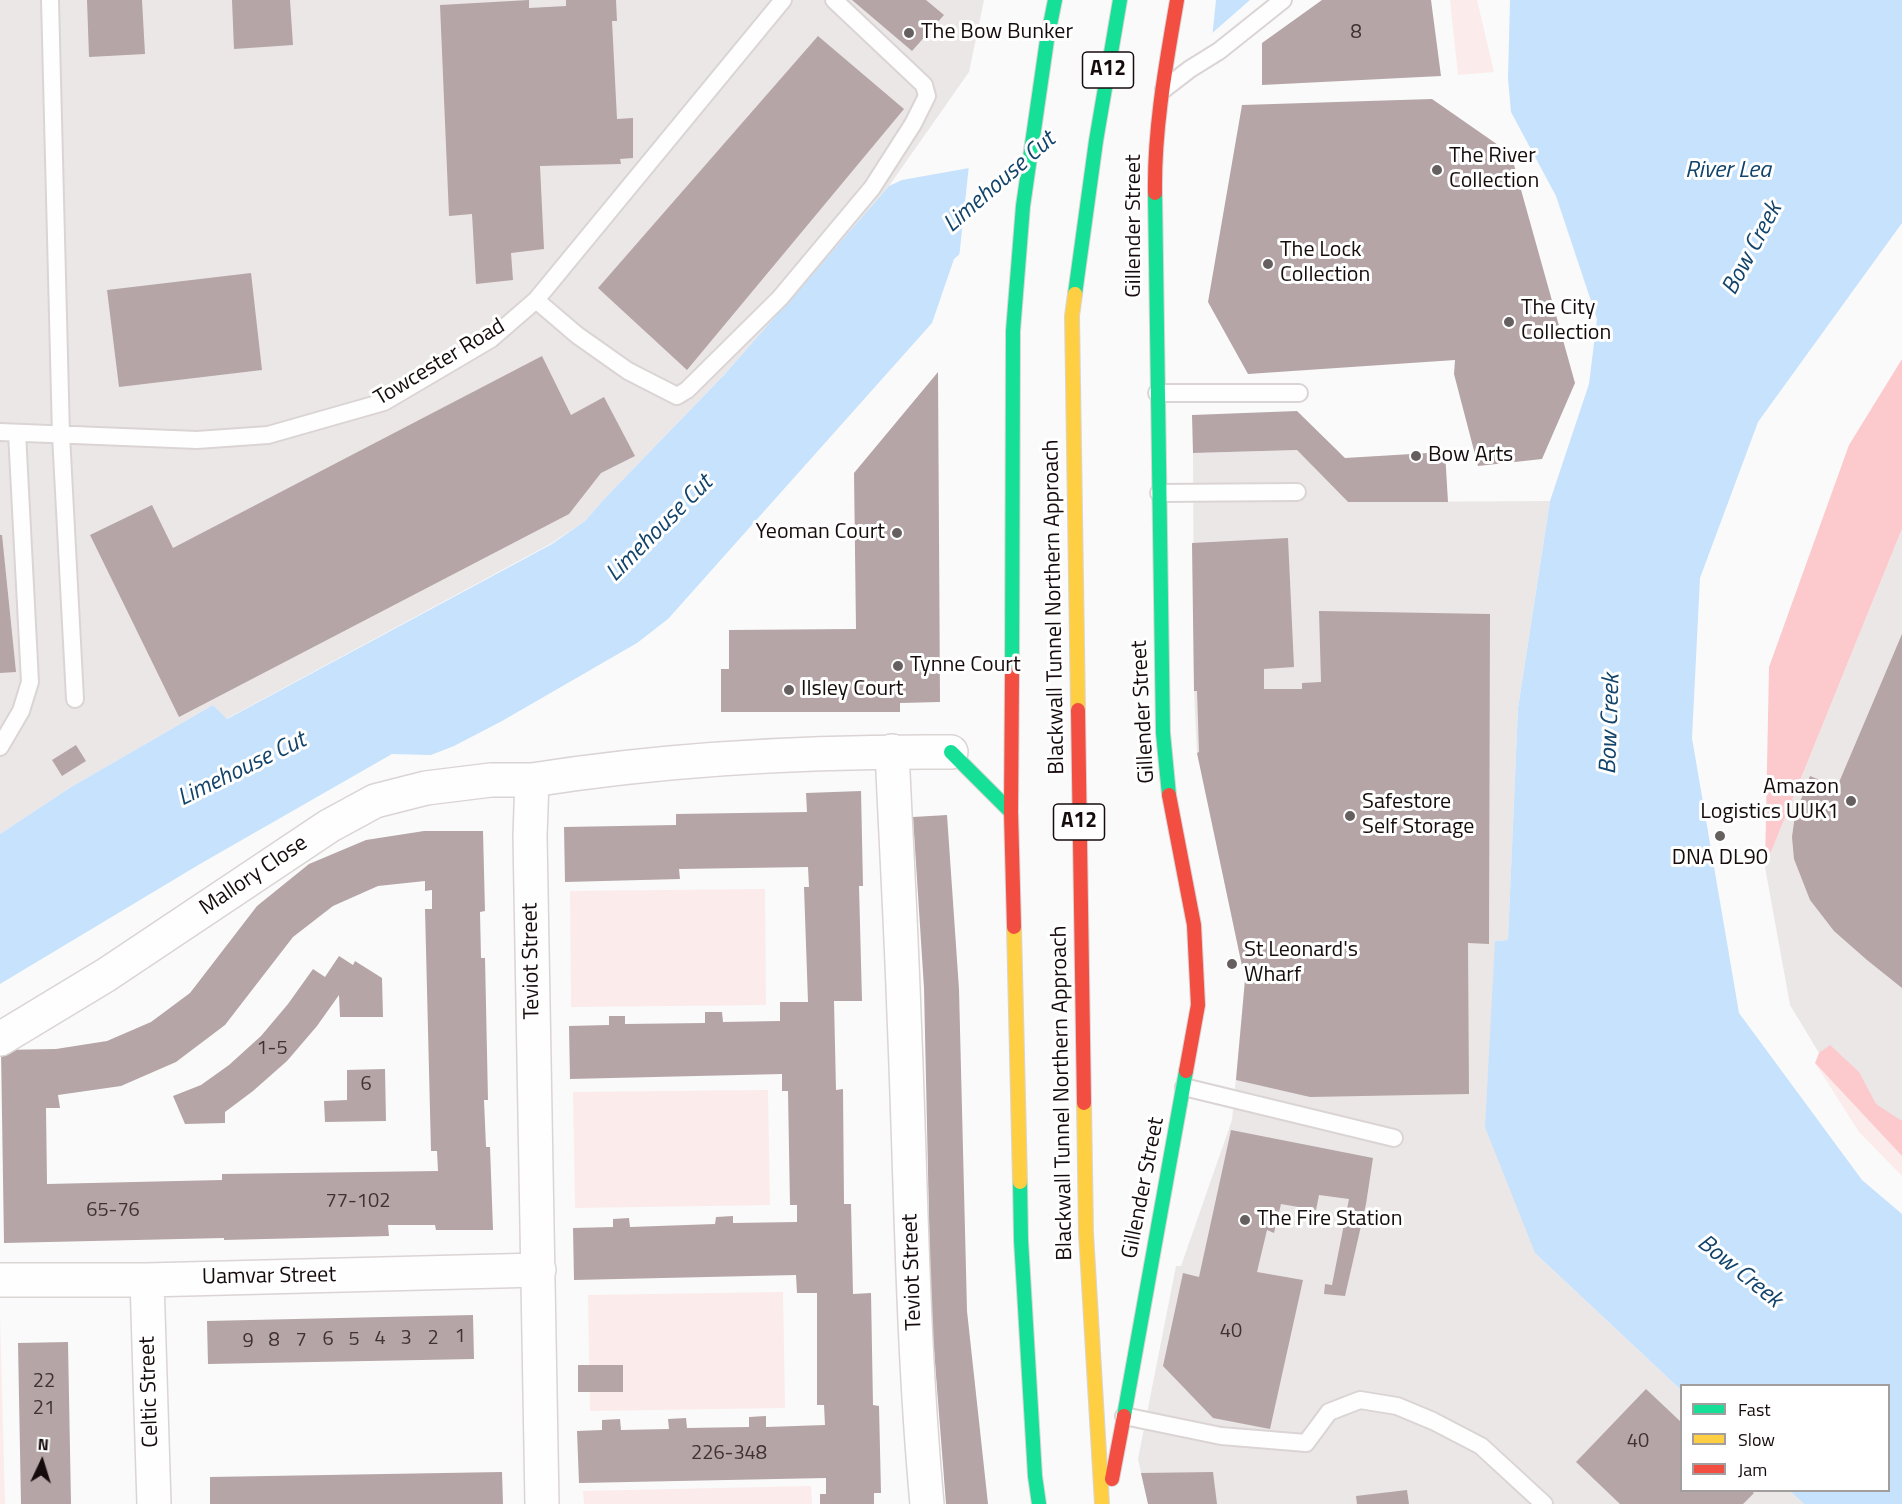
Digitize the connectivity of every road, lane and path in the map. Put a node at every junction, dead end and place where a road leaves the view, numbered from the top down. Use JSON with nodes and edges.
{"nodes":[{"id":1,"x":50,"y":0,"type":"edge"},
{"id":2,"x":783,"y":0,"type":"edge"},
{"id":3,"x":834,"y":0,"type":"edge"},
{"id":4,"x":1055,"y":0,"type":"edge"},
{"id":5,"x":1120,"y":0,"type":"edge"},
{"id":6,"x":1177,"y":0,"type":"edge"},
{"id":7,"x":1283,"y":0,"type":"edge"},
{"id":8,"x":1162,"y":87,"type":"junction"},
{"id":9,"x":536,"y":300,"type":"junction"},
{"id":10,"x":1157,"y":393,"type":"junction"},
{"id":11,"x":1299,"y":393,"type":"dead end"},
{"id":12,"x":0,"y":432,"type":"edge"},
{"id":13,"x":17,"y":433,"type":"junction"},
{"id":14,"x":61,"y":435,"type":"junction"},
{"id":15,"x":1297,"y":492,"type":"dead end"},
{"id":16,"x":1159,"y":493,"type":"junction"},
{"id":17,"x":75,"y":699,"type":"dead end"},
{"id":18,"x":0,"y":747,"type":"edge"},
{"id":19,"x":892,"y":752,"type":"junction"},
{"id":20,"x":951,"y":752,"type":"joint"},
{"id":21,"x":532,"y":780,"type":"junction"},
{"id":22,"x":1011,"y":812,"type":"junction"},
{"id":23,"x":0,"y":1039,"type":"edge"},
{"id":24,"x":1184,"y":1087,"type":"junction"},
{"id":25,"x":1394,"y":1138,"type":"dead end"},
{"id":26,"x":539,"y":1270,"type":"junction"},
{"id":27,"x":0,"y":1280,"type":"edge"},
{"id":28,"x":147,"y":1280,"type":"junction"},
{"id":29,"x":1124,"y":1416,"type":"junction"},
{"id":30,"x":154,"y":1504,"type":"edge"},
{"id":31,"x":542,"y":1504,"type":"edge"},
{"id":32,"x":927,"y":1504,"type":"edge"},
{"id":33,"x":1039,"y":1504,"type":"edge"},
{"id":34,"x":1102,"y":1504,"type":"edge"},
{"id":35,"x":1107,"y":1504,"type":"edge"},
{"id":36,"x":1544,"y":1504,"type":"edge"}],
"edges":[{"from":1,"to":14,"type":"lane"},
{"from":2,"to":9,"type":"lane","name":"Towcester Road"},
{"from":3,"to":9,"type":"lane"},
{"from":4,"to":22,"type":"main road","name":"Blackwall Tunnel Northern Approach"},
{"from":5,"to":34,"type":"main road","name":"Blackwall Tunnel Northern Approach","number":"A12"},
{"from":6,"to":8,"type":"main road","name":"Gillender Street"},
{"from":7,"to":8,"type":"lane"},
{"from":8,"to":10,"type":"main road","name":"Gillender Street"},
{"from":9,"to":14,"type":"lane","name":"Towcester Road"},
{"from":10,"to":11,"type":"lane"},
{"from":10,"to":16,"type":"main road","name":"Gillender Street"},
{"from":12,"to":13,"type":"lane","name":"Towcester Road"},
{"from":13,"to":14,"type":"lane","name":"Towcester Road"},
{"from":13,"to":18,"type":"lane"},
{"from":14,"to":17,"type":"lane"},
{"from":15,"to":16,"type":"lane"},
{"from":16,"to":24,"type":"main road","name":"Gillender Street"},
{"from":19,"to":20,"type":"street"},
{"from":19,"to":21,"type":"street"},
{"from":19,"to":32,"type":"street","name":"Teviot Street"},
{"from":20,"to":22,"type":"main road"},
{"from":21,"to":23,"type":"street","name":"Mallory Close"},
{"from":21,"to":26,"type":"street","name":"Teviot Street"},
{"from":22,"to":33,"type":"main road","name":"Blackwall Tunnel Northern Approach"},
{"from":24,"to":25,"type":"lane"},
{"from":24,"to":29,"type":"main road","name":"Gillender Street"},
{"from":26,"to":28,"type":"street","name":"Uamvar Street"},
{"from":26,"to":31,"type":"street","name":"Teviot Street"},
{"from":27,"to":28,"type":"street","name":"Uamvar Street"},
{"from":28,"to":30,"type":"street","name":"Celtic Street"},
{"from":29,"to":35,"type":"main road","name":"Gillender Street"},
{"from":29,"to":36,"type":"lane"}]}
